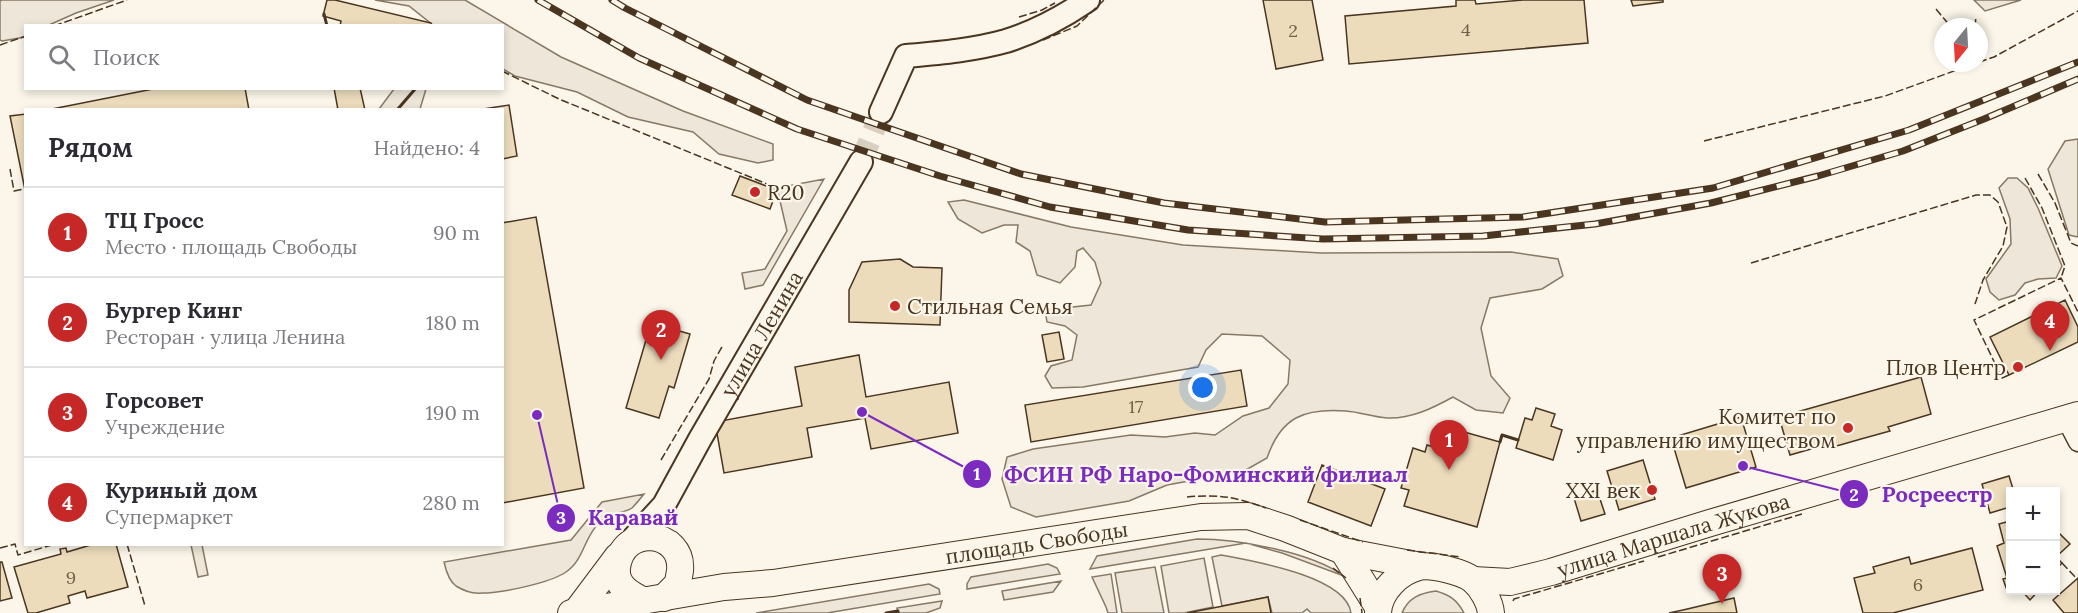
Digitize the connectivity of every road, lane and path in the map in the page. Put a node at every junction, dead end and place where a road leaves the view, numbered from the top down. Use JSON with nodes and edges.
{"nodes":[{"id":1,"x":1088,"y":0,"type":"edge"},
{"id":2,"x":881,"y":112,"type":"tunnel mouth"},
{"id":3,"x":861,"y":162,"type":"tunnel mouth"},
{"id":4,"x":2072,"y":417,"type":"edge"},
{"id":5,"x":2078,"y":442,"type":"edge"},
{"id":6,"x":664,"y":505,"type":"junction"},
{"id":7,"x":625,"y":548,"type":"junction"},
{"id":8,"x":1343,"y":551,"type":"junction"},
{"id":9,"x":676,"y":553,"type":"junction"},
{"id":10,"x":1421,"y":566,"type":"junction"},
{"id":11,"x":1473,"y":580,"type":"junction"},
{"id":12,"x":1510,"y":582,"type":"junction"},
{"id":13,"x":724,"y":587,"type":"junction"},
{"id":14,"x":654,"y":599,"type":"junction"},
{"id":15,"x":1378,"y":610,"type":"edge"},
{"id":16,"x":573,"y":612,"type":"edge"},
{"id":17,"x":1491,"y":613,"type":"edge"},
{"id":18,"x":1497,"y":613,"type":"edge"}],
"edges":[{"from":1,"to":2,"type":"street"},
{"from":3,"to":6,"type":"street","name":"улица Ленина"},
{"from":4,"to":5,"type":"street"},
{"from":4,"to":12,"type":"main road","name":"улица Маршала Жукова"},
{"from":6,"to":7,"type":"street","name":"улица Ленина"},
{"from":6,"to":9,"type":"street"},
{"from":7,"to":9,"type":"main road"},
{"from":7,"to":14,"type":"main road"},
{"from":7,"to":16,"type":"main road","name":"площадь Свободы"},
{"from":8,"to":10,"type":"main road","name":"площадь Свободы"},
{"from":8,"to":13,"type":"main road","name":"площадь Свободы"},
{"from":8,"to":15,"type":"main road"},
{"from":9,"to":13,"type":"main road"},
{"from":9,"to":14,"type":"main road"},
{"from":10,"to":11,"type":"main road","name":"улица Маршала Жукова"},
{"from":10,"to":15,"type":"main road"},
{"from":11,"to":12,"type":"main road","name":"улица Маршала Жукова"},
{"from":11,"to":17,"type":"main road"},
{"from":12,"to":18,"type":"main road"},
{"from":13,"to":14,"type":"main road","name":"площадь Свободы"},
{"from":14,"to":16,"type":"main road","name":"площадь Свободы"}]}
